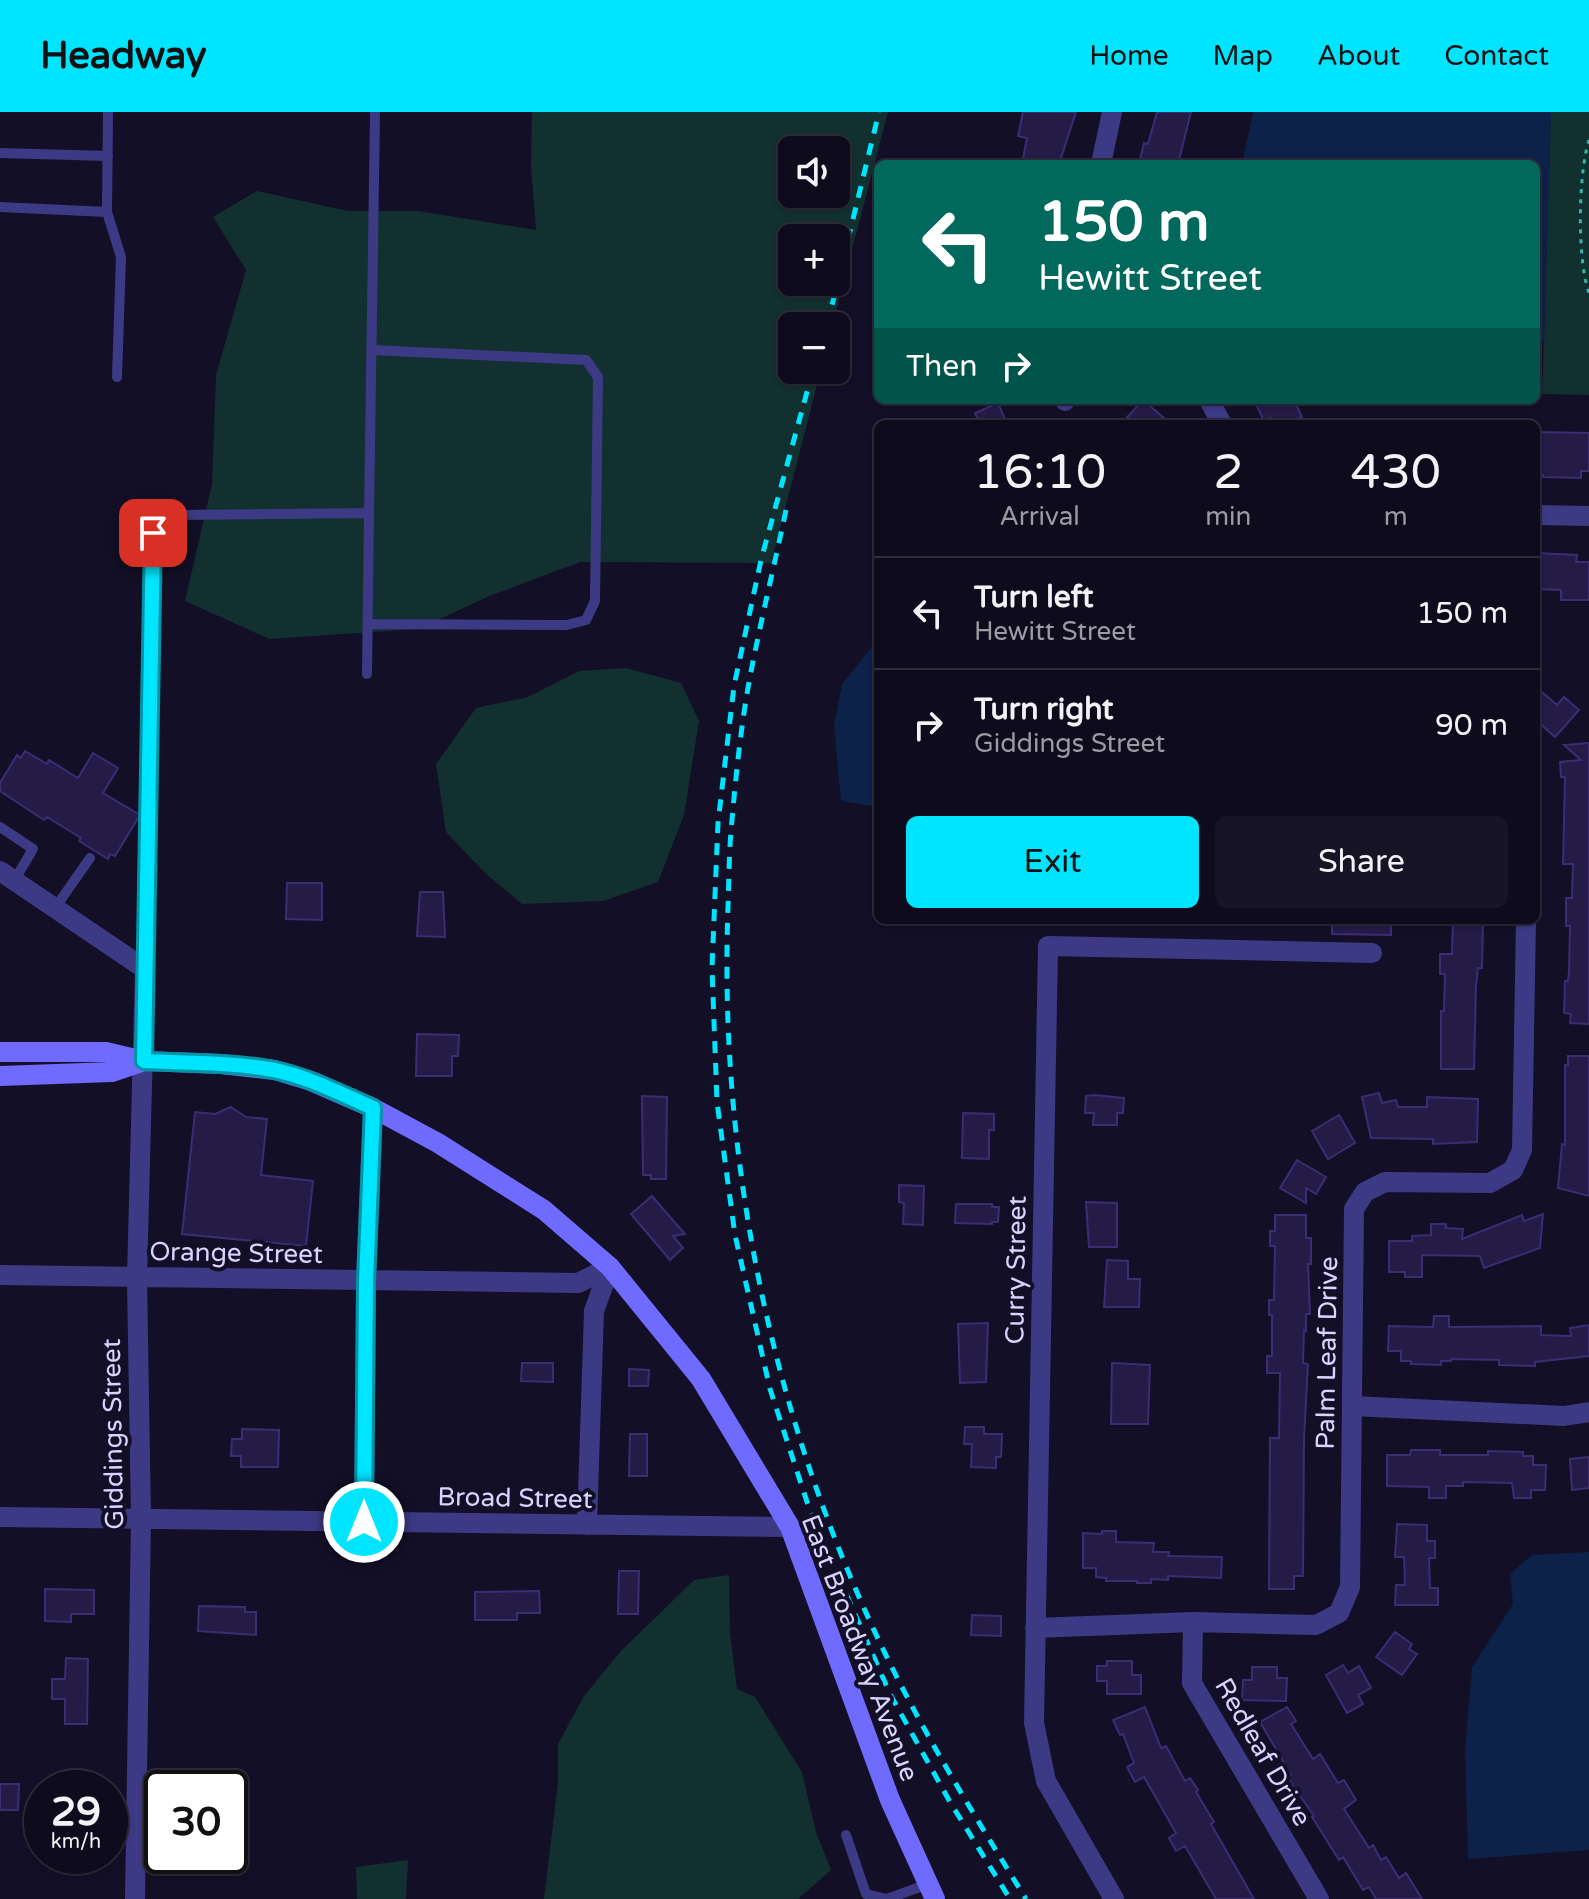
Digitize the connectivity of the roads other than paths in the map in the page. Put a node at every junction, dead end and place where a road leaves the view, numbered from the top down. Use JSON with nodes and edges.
{"nodes":[{"id":1,"x":108,"y":112,"type":"edge"},
{"id":2,"x":375,"y":112,"type":"edge"},
{"id":3,"x":1112,"y":112,"type":"edge"},
{"id":4,"x":0,"y":153,"type":"edge"},
{"id":5,"x":108,"y":156,"type":"junction"},
{"id":6,"x":1102,"y":160,"type":"edge"},
{"id":7,"x":0,"y":207,"type":"edge"},
{"id":8,"x":107,"y":212,"type":"junction"},
{"id":9,"x":372,"y":350,"type":"junction"},
{"id":10,"x":117,"y":377,"type":"dead end"},
{"id":11,"x":369,"y":513,"type":"junction"},
{"id":12,"x":1540,"y":515,"type":"edge"},
{"id":13,"x":1589,"y":516,"type":"edge"},
{"id":14,"x":368,"y":624,"type":"junction"},
{"id":15,"x":367,"y":674,"type":"dead end"},
{"id":16,"x":0,"y":827,"type":"edge"},
{"id":17,"x":90,"y":858,"type":"dead end"},
{"id":18,"x":4,"y":876,"type":"edge"},
{"id":19,"x":55,"y":908,"type":"junction"},
{"id":20,"x":1526,"y":924,"type":"edge"},
{"id":21,"x":1372,"y":953,"type":"dead end"},
{"id":22,"x":145,"y":969,"type":"junction"},
{"id":23,"x":0,"y":1052,"type":"edge"},
{"id":24,"x":144,"y":1061,"type":"junction"},
{"id":25,"x":0,"y":1076,"type":"edge"},
{"id":26,"x":373,"y":1108,"type":"junction"},
{"id":27,"x":610,"y":1267,"type":"junction"},
{"id":28,"x":0,"y":1275,"type":"edge"},
{"id":29,"x":137,"y":1278,"type":"junction"},
{"id":30,"x":366,"y":1282,"type":"junction"},
{"id":31,"x":1352,"y":1406,"type":"junction"},
{"id":32,"x":1589,"y":1412,"type":"edge"},
{"id":33,"x":0,"y":1517,"type":"edge"},
{"id":34,"x":141,"y":1519,"type":"junction"},
{"id":35,"x":364,"y":1522,"type":"junction"},
{"id":36,"x":587,"y":1525,"type":"junction"},
{"id":37,"x":790,"y":1527,"type":"junction"},
{"id":38,"x":1193,"y":1622,"type":"junction"},
{"id":39,"x":1035,"y":1628,"type":"junction"},
{"id":40,"x":846,"y":1835,"type":"dead end"},
{"id":41,"x":931,"y":1892,"type":"edge"},
{"id":42,"x":135,"y":1899,"type":"edge"},
{"id":43,"x":887,"y":1899,"type":"edge"},
{"id":44,"x":1114,"y":1899,"type":"edge"},
{"id":45,"x":1319,"y":1899,"type":"edge"}],
"edges":[{"from":1,"to":5,"type":"lane"},
{"from":2,"to":9,"type":"lane"},
{"from":3,"to":6,"type":"street"},
{"from":4,"to":5,"type":"lane"},
{"from":5,"to":8,"type":"lane"},
{"from":7,"to":8,"type":"lane"},
{"from":8,"to":10,"type":"lane"},
{"from":9,"to":11,"type":"lane"},
{"from":9,"to":14,"type":"lane"},
{"from":11,"to":14,"type":"lane"},
{"from":11,"to":22,"type":"lane"},
{"from":12,"to":13,"type":"street"},
{"from":14,"to":15,"type":"lane"},
{"from":16,"to":18,"type":"lane"},
{"from":17,"to":19,"type":"lane"},
{"from":18,"to":19,"type":"street"},
{"from":19,"to":22,"type":"street"},
{"from":20,"to":31,"type":"street","name":"Palm Leaf Drive"},
{"from":21,"to":39,"type":"street","name":"Curry Street"},
{"from":22,"to":24,"type":"street","name":"Giddings Street"},
{"from":23,"to":24,"type":"main road"},
{"from":24,"to":25,"type":"main road"},
{"from":24,"to":26,"type":"main road","name":"East Broadway Avenue"},
{"from":24,"to":29,"type":"street","name":"Giddings Street"},
{"from":26,"to":27,"type":"main road","name":"East Broadway Avenue"},
{"from":26,"to":30,"type":"street"},
{"from":27,"to":30,"type":"street","name":"Orange Street"},
{"from":27,"to":36,"type":"street"},
{"from":27,"to":37,"type":"main road","name":"East Broadway Avenue"},
{"from":28,"to":29,"type":"street","name":"Orange Street"},
{"from":29,"to":30,"type":"street","name":"Orange Street"},
{"from":29,"to":34,"type":"street","name":"Giddings Street"},
{"from":30,"to":35,"type":"street"},
{"from":31,"to":32,"type":"street"},
{"from":31,"to":38,"type":"street","name":"Palm Leaf Drive"},
{"from":33,"to":34,"type":"street","name":"Broad Street"},
{"from":34,"to":35,"type":"street","name":"Broad Street"},
{"from":34,"to":42,"type":"street","name":"Giddings Street"},
{"from":35,"to":36,"type":"street","name":"Broad Street"},
{"from":36,"to":37,"type":"street","name":"Broad Street"},
{"from":37,"to":41,"type":"main road","name":"East Broadway Avenue"},
{"from":38,"to":39,"type":"street","name":"Palm Leaf Drive"},
{"from":38,"to":45,"type":"street","name":"Redleaf Drive"},
{"from":39,"to":44,"type":"street","name":"Curry Street"},
{"from":40,"to":43,"type":"lane"},
{"from":41,"to":43,"type":"lane"}]}
